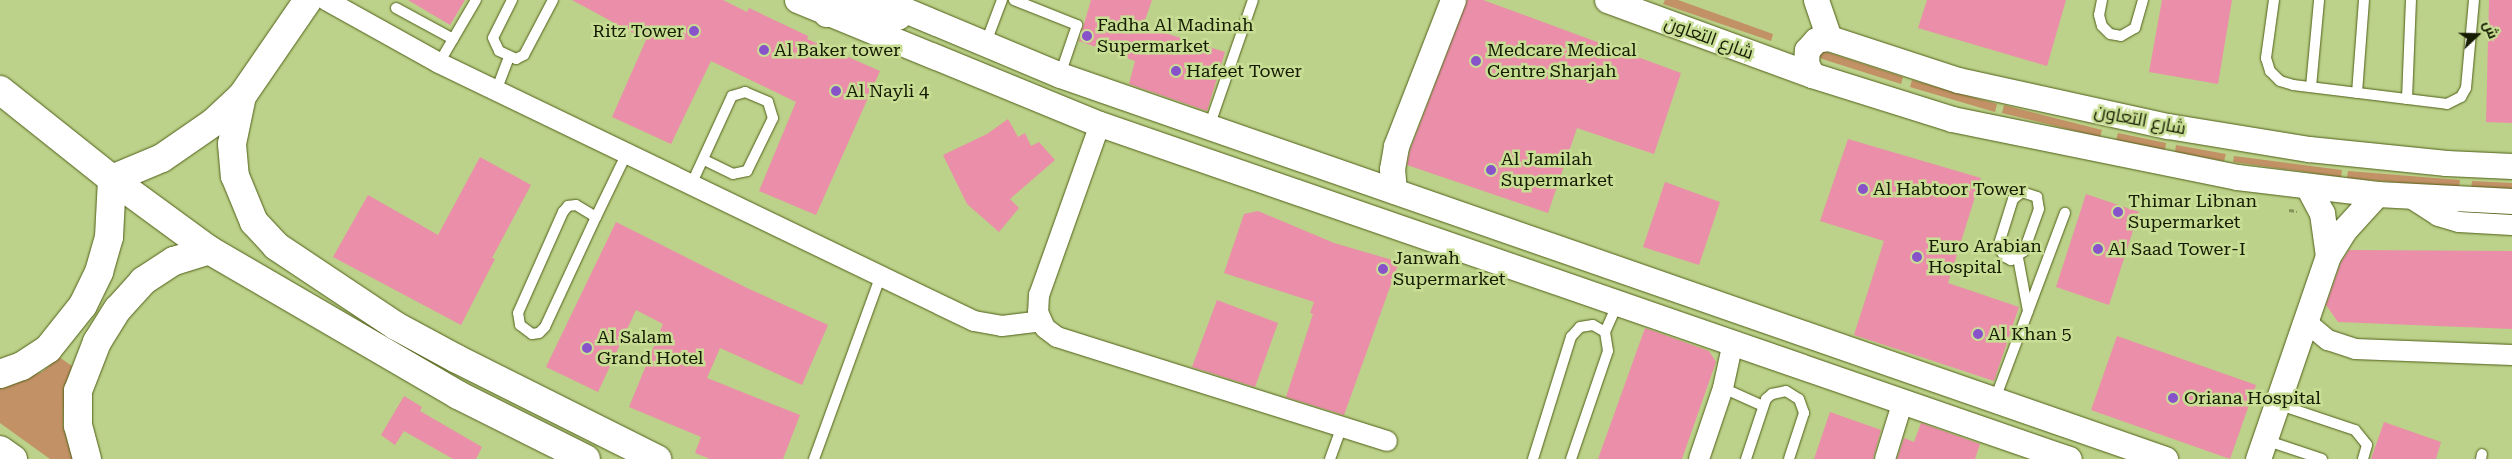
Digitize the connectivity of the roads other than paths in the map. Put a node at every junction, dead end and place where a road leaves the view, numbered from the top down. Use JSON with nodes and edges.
{"nodes":[{"id":1,"x":308,"y":0,"type":"edge"},
{"id":2,"x":326,"y":0,"type":"edge"},
{"id":3,"x":476,"y":0,"type":"edge"},
{"id":4,"x":512,"y":0,"type":"edge"},
{"id":5,"x":553,"y":0,"type":"edge"},
{"id":6,"x":797,"y":0,"type":"edge"},
{"id":7,"x":881,"y":0,"type":"edge"},
{"id":8,"x":1002,"y":0,"type":"edge"},
{"id":9,"x":1014,"y":0,"type":"edge"},
{"id":10,"x":1253,"y":0,"type":"edge"},
{"id":11,"x":1453,"y":0,"type":"edge"},
{"id":12,"x":1607,"y":0,"type":"edge"},
{"id":13,"x":1816,"y":0,"type":"edge"},
{"id":14,"x":2102,"y":0,"type":"edge"},
{"id":15,"x":2143,"y":0,"type":"edge"},
{"id":16,"x":2274,"y":0,"type":"edge"},
{"id":17,"x":2319,"y":0,"type":"edge"},
{"id":18,"x":2364,"y":0,"type":"edge"},
{"id":19,"x":2411,"y":0,"type":"edge"},
{"id":20,"x":2474,"y":0,"type":"edge"},
{"id":21,"x":396,"y":8,"type":"dead end"},
{"id":22,"x":907,"y":12,"type":"junction"},
{"id":23,"x":826,"y":14,"type":"junction"},
{"id":24,"x":1829,"y":38,"type":"junction"},
{"id":25,"x":453,"y":39,"type":"junction"},
{"id":26,"x":984,"y":46,"type":"junction"},
{"id":27,"x":508,"y":57,"type":"junction"},
{"id":28,"x":438,"y":63,"type":"junction"},
{"id":29,"x":1060,"y":75,"type":"junction"},
{"id":30,"x":1812,"y":75,"type":"junction"},
{"id":31,"x":2311,"y":88,"type":"junction"},
{"id":32,"x":0,"y":90,"type":"edge"},
{"id":33,"x":496,"y":91,"type":"junction"},
{"id":34,"x":2357,"y":93,"type":"junction"},
{"id":35,"x":242,"y":96,"type":"junction"},
{"id":36,"x":2407,"y":99,"type":"junction"},
{"id":37,"x":1100,"y":124,"type":"junction"},
{"id":38,"x":1209,"y":127,"type":"junction"},
{"id":39,"x":626,"y":155,"type":"junction"},
{"id":40,"x":704,"y":160,"type":"junction"},
{"id":41,"x":2512,"y":166,"type":"edge"},
{"id":42,"x":112,"y":179,"type":"junction"},
{"id":43,"x":691,"y":185,"type":"junction"},
{"id":44,"x":2308,"y":187,"type":"junction"},
{"id":45,"x":1394,"y":192,"type":"junction"},
{"id":46,"x":2377,"y":194,"type":"junction"},
{"id":47,"x":2406,"y":196,"type":"junction"},
{"id":48,"x":2512,"y":201,"type":"edge"},
{"id":49,"x":2065,"y":213,"type":"dead end"},
{"id":50,"x":596,"y":217,"type":"junction"},
{"id":51,"x":2512,"y":226,"type":"edge"},
{"id":52,"x":209,"y":250,"type":"junction"},
{"id":53,"x":2328,"y":256,"type":"junction"},
{"id":54,"x":2018,"y":258,"type":"junction"},
{"id":55,"x":880,"y":278,"type":"junction"},
{"id":56,"x":1618,"y":302,"type":"junction"},
{"id":57,"x":2028,"y":311,"type":"junction"},
{"id":58,"x":1041,"y":321,"type":"junction"},
{"id":59,"x":2305,"y":322,"type":"junction"},
{"id":60,"x":1605,"y":332,"type":"junction"},
{"id":61,"x":1733,"y":342,"type":"junction"},
{"id":62,"x":2512,"y":355,"type":"edge"},
{"id":63,"x":0,"y":374,"type":"edge"},
{"id":64,"x":1723,"y":388,"type":"junction"},
{"id":65,"x":1995,"y":400,"type":"junction"},
{"id":66,"x":1903,"y":401,"type":"junction"},
{"id":67,"x":2276,"y":404,"type":"junction"},
{"id":68,"x":1762,"y":406,"type":"junction"},
{"id":69,"x":1341,"y":429,"type":"junction"},
{"id":70,"x":1387,"y":441,"type":"dead end"},
{"id":71,"x":0,"y":450,"type":"edge"},
{"id":72,"x":2261,"y":450,"type":"edge"},
{"id":73,"x":13,"y":459,"type":"edge"},
{"id":74,"x":87,"y":459,"type":"edge"},
{"id":75,"x":586,"y":459,"type":"edge"},
{"id":76,"x":657,"y":459,"type":"edge"},
{"id":77,"x":814,"y":459,"type":"edge"},
{"id":78,"x":1330,"y":459,"type":"edge"},
{"id":79,"x":1533,"y":459,"type":"edge"},
{"id":80,"x":1571,"y":459,"type":"edge"},
{"id":81,"x":1700,"y":459,"type":"edge"},
{"id":82,"x":1746,"y":459,"type":"edge"},
{"id":83,"x":1790,"y":459,"type":"edge"},
{"id":84,"x":1886,"y":459,"type":"edge"},
{"id":85,"x":2069,"y":459,"type":"edge"},
{"id":86,"x":2165,"y":459,"type":"edge"},
{"id":87,"x":2322,"y":459,"type":"edge"},
{"id":88,"x":2363,"y":459,"type":"edge"}],
"edges":[{"from":1,"to":35,"type":"main road"},
{"from":2,"to":28,"type":"street"},
{"from":3,"to":25,"type":"lane"},
{"from":4,"to":27,"type":"lane"},
{"from":5,"to":27,"type":"lane"},
{"from":6,"to":23,"type":"street"},
{"from":7,"to":22,"type":"street"},
{"from":8,"to":26,"type":"lane"},
{"from":9,"to":29,"type":"lane"},
{"from":10,"to":38,"type":"lane"},
{"from":11,"to":45,"type":"street"},
{"from":12,"to":30,"type":"street","name":"شارع التعاون"},
{"from":13,"to":24,"type":"street"},
{"from":14,"to":15,"type":"lane"},
{"from":16,"to":31,"type":"lane"},
{"from":17,"to":31,"type":"lane"},
{"from":18,"to":34,"type":"lane"},
{"from":19,"to":36,"type":"lane"},
{"from":20,"to":36,"type":"lane"},
{"from":21,"to":25,"type":"lane"},
{"from":22,"to":23,"type":"street"},
{"from":22,"to":26,"type":"street"},
{"from":23,"to":37,"type":"street"},
{"from":24,"to":30,"type":"street"},
{"from":24,"to":41,"type":"street","name":"شارع التعاون"},
{"from":25,"to":28,"type":"lane"},
{"from":26,"to":29,"type":"street"},
{"from":27,"to":33,"type":"lane"},
{"from":28,"to":33,"type":"street"},
{"from":29,"to":38,"type":"street"},
{"from":30,"to":44,"type":"street","name":"شارع التعاون"},
{"from":31,"to":34,"type":"lane"},
{"from":32,"to":42,"type":"main road"},
{"from":33,"to":39,"type":"street"},
{"from":34,"to":36,"type":"lane"},
{"from":35,"to":42,"type":"main road"},
{"from":35,"to":76,"type":"main road"},
{"from":37,"to":56,"type":"street"},
{"from":37,"to":58,"type":"street"},
{"from":38,"to":45,"type":"street"},
{"from":39,"to":43,"type":"street"},
{"from":39,"to":50,"type":"lane"},
{"from":40,"to":40,"type":"lane"},
{"from":40,"to":43,"type":"lane"},
{"from":42,"to":52,"type":"main road"},
{"from":42,"to":63,"type":"main road"},
{"from":43,"to":55,"type":"street"},
{"from":44,"to":46,"type":"street","name":"شارع التعاون"},
{"from":44,"to":53,"type":"street"},
{"from":45,"to":65,"type":"street"},
{"from":46,"to":47,"type":"street","name":"شارع التعاون"},
{"from":46,"to":53,"type":"street"},
{"from":47,"to":48,"type":"street","name":"شارع التعاون"},
{"from":47,"to":51,"type":"street"},
{"from":49,"to":57,"type":"lane"},
{"from":50,"to":50,"type":"lane"},
{"from":52,"to":74,"type":"main road"},
{"from":52,"to":75,"type":"main road"},
{"from":53,"to":59,"type":"street"},
{"from":54,"to":54,"type":"lane"},
{"from":54,"to":57,"type":"lane"},
{"from":55,"to":58,"type":"street"},
{"from":55,"to":77,"type":"lane"},
{"from":56,"to":60,"type":"lane"},
{"from":56,"to":61,"type":"street"},
{"from":57,"to":65,"type":"lane"},
{"from":58,"to":69,"type":"street"},
{"from":59,"to":62,"type":"street"},
{"from":59,"to":67,"type":"street"},
{"from":60,"to":79,"type":"lane"},
{"from":60,"to":80,"type":"lane"},
{"from":61,"to":64,"type":"street"},
{"from":61,"to":66,"type":"street"},
{"from":64,"to":68,"type":"lane"},
{"from":64,"to":81,"type":"street"},
{"from":65,"to":86,"type":"street"},
{"from":66,"to":84,"type":"street"},
{"from":66,"to":85,"type":"street"},
{"from":67,"to":72,"type":"street"},
{"from":67,"to":88,"type":"lane"},
{"from":68,"to":82,"type":"lane"},
{"from":68,"to":83,"type":"lane"},
{"from":69,"to":70,"type":"street"},
{"from":69,"to":78,"type":"lane"},
{"from":71,"to":73,"type":"main road"},
{"from":72,"to":87,"type":"lane"}]}
